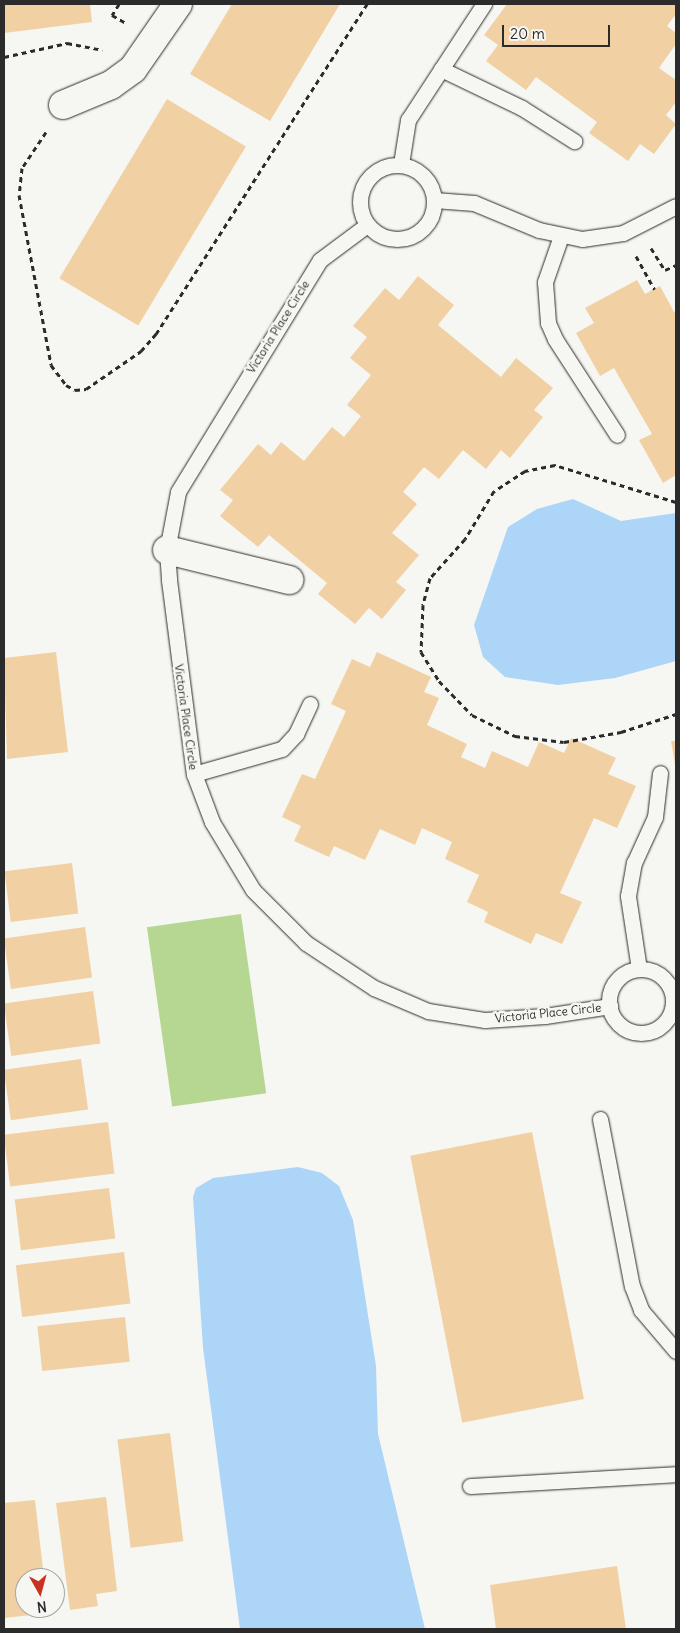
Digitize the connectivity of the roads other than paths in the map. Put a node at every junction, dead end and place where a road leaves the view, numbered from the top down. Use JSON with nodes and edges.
{"nodes":[{"id":1,"x":178,"y":4,"type":"edge"},
{"id":2,"x":484,"y":4,"type":"edge"},
{"id":3,"x":441,"y":69,"type":"junction"},
{"id":4,"x":64,"y":106,"type":"road end"},
{"id":5,"x":574,"y":141,"type":"dead end"},
{"id":6,"x":401,"y":164,"type":"junction"},
{"id":7,"x":434,"y":200,"type":"junction"},
{"id":8,"x":676,"y":206,"type":"edge"},
{"id":9,"x":367,"y":225,"type":"junction"},
{"id":10,"x":561,"y":236,"type":"junction"},
{"id":11,"x":617,"y":435,"type":"dead end"},
{"id":12,"x":167,"y":550,"type":"junction"},
{"id":13,"x":289,"y":580,"type":"dead end"},
{"id":14,"x":310,"y":704,"type":"dead end"},
{"id":15,"x":660,"y":773,"type":"dead end"},
{"id":16,"x":194,"y":774,"type":"junction"},
{"id":17,"x":639,"y":969,"type":"junction"},
{"id":18,"x":675,"y":995,"type":"edge"},
{"id":19,"x":610,"y":1006,"type":"junction"},
{"id":20,"x":600,"y":1119,"type":"dead end"},
{"id":21,"x":676,"y":1351,"type":"edge"},
{"id":22,"x":676,"y":1474,"type":"edge"},
{"id":23,"x":470,"y":1486,"type":"dead end"}],
"edges":[{"from":1,"to":4,"type":"street"},
{"from":2,"to":3,"type":"lane"},
{"from":3,"to":5,"type":"lane"},
{"from":3,"to":6,"type":"lane"},
{"from":6,"to":7,"type":"lane"},
{"from":6,"to":9,"type":"lane"},
{"from":7,"to":9,"type":"lane"},
{"from":7,"to":10,"type":"lane"},
{"from":8,"to":10,"type":"lane"},
{"from":9,"to":12,"type":"lane","name":"Victoria Place Circle"},
{"from":10,"to":11,"type":"lane"},
{"from":12,"to":13,"type":"street"},
{"from":12,"to":16,"type":"lane","name":"Victoria Place Circle"},
{"from":14,"to":16,"type":"lane"},
{"from":15,"to":17,"type":"lane"},
{"from":16,"to":19,"type":"lane","name":"Victoria Place Circle"},
{"from":17,"to":18,"type":"lane","name":"Victoria Place Circle"},
{"from":17,"to":19,"type":"lane","name":"Victoria Place Circle"},
{"from":18,"to":19,"type":"lane","name":"Victoria Place Circle"},
{"from":20,"to":21,"type":"lane"},
{"from":22,"to":23,"type":"lane"}]}
